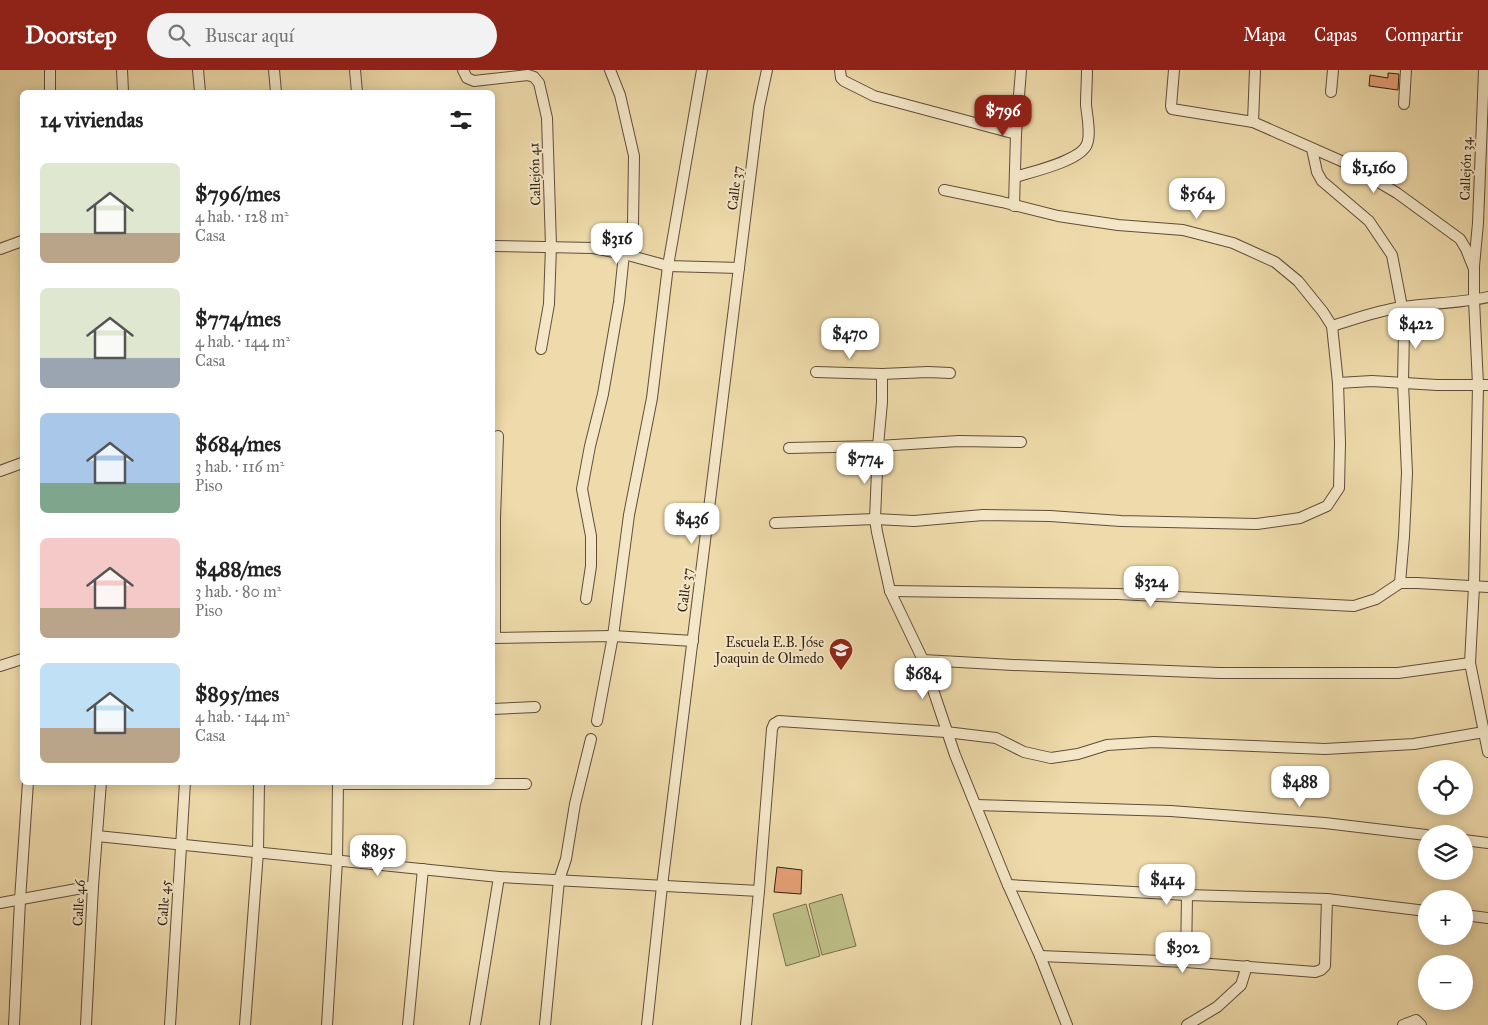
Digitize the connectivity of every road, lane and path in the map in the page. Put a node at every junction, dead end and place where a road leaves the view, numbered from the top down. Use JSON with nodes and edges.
{"nodes":[{"id":1,"x":50,"y":70,"type":"edge"},
{"id":2,"x":122,"y":70,"type":"edge"},
{"id":3,"x":198,"y":70,"type":"edge"},
{"id":4,"x":274,"y":70,"type":"edge"},
{"id":5,"x":355,"y":70,"type":"edge"},
{"id":6,"x":463,"y":70,"type":"edge"},
{"id":7,"x":610,"y":70,"type":"edge"},
{"id":8,"x":702,"y":70,"type":"edge"},
{"id":9,"x":767,"y":70,"type":"edge"},
{"id":10,"x":840,"y":70,"type":"edge"},
{"id":11,"x":1020,"y":70,"type":"edge"},
{"id":12,"x":1087,"y":70,"type":"edge"},
{"id":13,"x":1174,"y":70,"type":"edge"},
{"id":14,"x":1255,"y":70,"type":"edge"},
{"id":15,"x":1333,"y":70,"type":"edge"},
{"id":16,"x":1406,"y":70,"type":"edge"},
{"id":17,"x":1484,"y":70,"type":"edge"},
{"id":18,"x":50,"y":90,"type":"edge"},
{"id":19,"x":123,"y":90,"type":"edge"},
{"id":20,"x":200,"y":90,"type":"edge"},
{"id":21,"x":276,"y":90,"type":"edge"},
{"id":22,"x":357,"y":90,"type":"edge"},
{"id":23,"x":1331,"y":92,"type":"dead end"},
{"id":24,"x":1404,"y":104,"type":"dead end"},
{"id":25,"x":1253,"y":122,"type":"junction"},
{"id":26,"x":1016,"y":134,"type":"junction"},
{"id":27,"x":1312,"y":149,"type":"junction"},
{"id":28,"x":1014,"y":177,"type":"junction"},
{"id":29,"x":944,"y":190,"type":"dead end"},
{"id":30,"x":1014,"y":206,"type":"junction"},
{"id":31,"x":20,"y":242,"type":"edge"},
{"id":32,"x":495,"y":246,"type":"edge"},
{"id":33,"x":551,"y":246,"type":"junction"},
{"id":34,"x":0,"y":249,"type":"edge"},
{"id":35,"x":624,"y":254,"type":"junction"},
{"id":36,"x":668,"y":266,"type":"junction"},
{"id":37,"x":739,"y":268,"type":"junction"},
{"id":38,"x":1474,"y":269,"type":"junction"},
{"id":39,"x":1488,"y":297,"type":"edge"},
{"id":40,"x":1474,"y":300,"type":"junction"},
{"id":41,"x":1402,"y":307,"type":"junction"},
{"id":42,"x":1332,"y":326,"type":"junction"},
{"id":43,"x":541,"y":349,"type":"dead end"},
{"id":44,"x":816,"y":372,"type":"dead end"},
{"id":45,"x":950,"y":373,"type":"dead end"},
{"id":46,"x":882,"y":374,"type":"junction"},
{"id":47,"x":1338,"y":383,"type":"junction"},
{"id":48,"x":1403,"y":383,"type":"junction"},
{"id":49,"x":1483,"y":385,"type":"edge"},
{"id":50,"x":498,"y":436,"type":"dead end"},
{"id":51,"x":1021,"y":442,"type":"dead end"},
{"id":52,"x":878,"y":446,"type":"junction"},
{"id":53,"x":789,"y":448,"type":"dead end"},
{"id":54,"x":20,"y":464,"type":"edge"},
{"id":55,"x":0,"y":471,"type":"edge"},
{"id":56,"x":495,"y":496,"type":"edge"},
{"id":57,"x":875,"y":519,"type":"junction"},
{"id":58,"x":775,"y":522,"type":"dead end"},
{"id":59,"x":1400,"y":583,"type":"junction"},
{"id":60,"x":1474,"y":586,"type":"junction"},
{"id":61,"x":1488,"y":587,"type":"edge"},
{"id":62,"x":890,"y":591,"type":"junction"},
{"id":63,"x":586,"y":599,"type":"dead end"},
{"id":64,"x":612,"y":636,"type":"junction"},
{"id":65,"x":495,"y":638,"type":"edge"},
{"id":66,"x":693,"y":641,"type":"junction"},
{"id":67,"x":20,"y":660,"type":"edge"},
{"id":68,"x":923,"y":660,"type":"junction"},
{"id":69,"x":1470,"y":663,"type":"junction"},
{"id":70,"x":0,"y":666,"type":"edge"},
{"id":71,"x":535,"y":707,"type":"dead end"},
{"id":72,"x":495,"y":709,"type":"edge"},
{"id":73,"x":597,"y":721,"type":"dead end"},
{"id":74,"x":946,"y":732,"type":"junction"},
{"id":75,"x":1484,"y":732,"type":"junction"},
{"id":76,"x":591,"y":739,"type":"dead end"},
{"id":77,"x":1488,"y":752,"type":"edge"},
{"id":78,"x":495,"y":784,"type":"edge"},
{"id":79,"x":526,"y":784,"type":"dead end"},
{"id":80,"x":28,"y":785,"type":"edge"},
{"id":81,"x":101,"y":785,"type":"edge"},
{"id":82,"x":185,"y":785,"type":"edge"},
{"id":83,"x":259,"y":785,"type":"edge"},
{"id":84,"x":338,"y":785,"type":"edge"},
{"id":85,"x":976,"y":805,"type":"junction"},
{"id":86,"x":1418,"y":834,"type":"edge"},
{"id":87,"x":97,"y":836,"type":"junction"},
{"id":88,"x":1473,"y":841,"type":"edge"},
{"id":89,"x":1488,"y":843,"type":"edge"},
{"id":90,"x":182,"y":844,"type":"junction"},
{"id":91,"x":258,"y":852,"type":"junction"},
{"id":92,"x":337,"y":861,"type":"junction"},
{"id":93,"x":423,"y":869,"type":"junction"},
{"id":94,"x":499,"y":877,"type":"junction"},
{"id":95,"x":559,"y":880,"type":"junction"},
{"id":96,"x":94,"y":886,"type":"junction"},
{"id":97,"x":662,"y":886,"type":"junction"},
{"id":98,"x":1008,"y":886,"type":"junction"},
{"id":99,"x":759,"y":892,"type":"junction"},
{"id":100,"x":1186,"y":895,"type":"junction"},
{"id":101,"x":1328,"y":899,"type":"junction"},
{"id":102,"x":20,"y":900,"type":"junction"},
{"id":103,"x":0,"y":903,"type":"edge"},
{"id":104,"x":1418,"y":910,"type":"edge"},
{"id":105,"x":1473,"y":916,"type":"edge"},
{"id":106,"x":1488,"y":918,"type":"edge"},
{"id":107,"x":1040,"y":956,"type":"junction"},
{"id":108,"x":1186,"y":962,"type":"junction"},
{"id":109,"x":1248,"y":966,"type":"junction"},
{"id":110,"x":14,"y":1025,"type":"edge"},
{"id":111,"x":86,"y":1025,"type":"edge"},
{"id":112,"x":170,"y":1025,"type":"edge"},
{"id":113,"x":245,"y":1025,"type":"edge"},
{"id":114,"x":327,"y":1025,"type":"edge"},
{"id":115,"x":408,"y":1025,"type":"edge"},
{"id":116,"x":475,"y":1025,"type":"edge"},
{"id":117,"x":545,"y":1025,"type":"edge"},
{"id":118,"x":647,"y":1025,"type":"edge"},
{"id":119,"x":746,"y":1025,"type":"edge"},
{"id":120,"x":1067,"y":1025,"type":"edge"},
{"id":121,"x":1187,"y":1025,"type":"edge"},
{"id":122,"x":1403,"y":1025,"type":"edge"},
{"id":123,"x":1421,"y":1025,"type":"edge"}],
"edges":[{"from":1,"to":18,"type":"street"},
{"from":2,"to":19,"type":"street"},
{"from":3,"to":20,"type":"street"},
{"from":4,"to":21,"type":"street"},
{"from":5,"to":22,"type":"street"},
{"from":6,"to":33,"type":"street","name":"Callejón 41"},
{"from":7,"to":35,"type":"street"},
{"from":8,"to":36,"type":"street"},
{"from":9,"to":37,"type":"street","name":"Calle 37"},
{"from":10,"to":26,"type":"street"},
{"from":11,"to":26,"type":"street"},
{"from":12,"to":28,"type":"street"},
{"from":13,"to":25,"type":"street"},
{"from":14,"to":25,"type":"street"},
{"from":15,"to":23,"type":"street"},
{"from":16,"to":24,"type":"street"},
{"from":17,"to":38,"type":"street","name":"Callejón 34"},
{"from":25,"to":27,"type":"street"},
{"from":26,"to":28,"type":"street"},
{"from":27,"to":38,"type":"street"},
{"from":27,"to":41,"type":"street"},
{"from":28,"to":30,"type":"street"},
{"from":29,"to":30,"type":"street"},
{"from":30,"to":42,"type":"street"},
{"from":31,"to":34,"type":"street"},
{"from":32,"to":33,"type":"street"},
{"from":33,"to":35,"type":"street"},
{"from":33,"to":43,"type":"street","name":"Callejón 41"},
{"from":35,"to":36,"type":"street"},
{"from":35,"to":63,"type":"street"},
{"from":36,"to":37,"type":"street"},
{"from":36,"to":64,"type":"street"},
{"from":37,"to":66,"type":"street","name":"Calle 37"},
{"from":38,"to":40,"type":"street","name":"Callejón 34"},
{"from":39,"to":40,"type":"street"},
{"from":40,"to":41,"type":"street"},
{"from":40,"to":49,"type":"street","name":"Callejón 34"},
{"from":41,"to":42,"type":"street"},
{"from":41,"to":48,"type":"street"},
{"from":42,"to":47,"type":"street"},
{"from":44,"to":46,"type":"street"},
{"from":45,"to":46,"type":"street"},
{"from":46,"to":52,"type":"street"},
{"from":47,"to":48,"type":"street"},
{"from":47,"to":57,"type":"street"},
{"from":48,"to":49,"type":"street"},
{"from":48,"to":59,"type":"street"},
{"from":49,"to":60,"type":"street","name":"Callejón 34"},
{"from":50,"to":56,"type":"street"},
{"from":51,"to":52,"type":"street"},
{"from":52,"to":53,"type":"street"},
{"from":52,"to":57,"type":"street"},
{"from":54,"to":55,"type":"street"},
{"from":57,"to":58,"type":"street"},
{"from":57,"to":62,"type":"street"},
{"from":59,"to":60,"type":"street"},
{"from":59,"to":62,"type":"street"},
{"from":60,"to":61,"type":"street"},
{"from":60,"to":69,"type":"street","name":"Callejón 34"},
{"from":62,"to":68,"type":"street"},
{"from":64,"to":65,"type":"street"},
{"from":64,"to":66,"type":"street"},
{"from":64,"to":73,"type":"street"},
{"from":66,"to":97,"type":"street","name":"Calle 37"},
{"from":67,"to":70,"type":"street"},
{"from":68,"to":69,"type":"street"},
{"from":68,"to":74,"type":"street"},
{"from":69,"to":75,"type":"street","name":"Callejón 34"},
{"from":71,"to":72,"type":"street"},
{"from":74,"to":75,"type":"street"},
{"from":74,"to":85,"type":"street"},
{"from":74,"to":99,"type":"street"},
{"from":75,"to":77,"type":"street","name":"Callejón 34"},
{"from":76,"to":95,"type":"street"},
{"from":78,"to":79,"type":"street"},
{"from":80,"to":102,"type":"street"},
{"from":81,"to":87,"type":"street","name":"Calle 46"},
{"from":82,"to":90,"type":"street","name":"Calle 45"},
{"from":83,"to":91,"type":"street"},
{"from":84,"to":92,"type":"street"},
{"from":85,"to":86,"type":"street"},
{"from":85,"to":98,"type":"street"},
{"from":87,"to":90,"type":"street"},
{"from":87,"to":96,"type":"street","name":"Calle 46"},
{"from":88,"to":89,"type":"street"},
{"from":90,"to":91,"type":"street"},
{"from":90,"to":112,"type":"street","name":"Calle 45"},
{"from":91,"to":92,"type":"street"},
{"from":91,"to":113,"type":"street"},
{"from":92,"to":93,"type":"street"},
{"from":92,"to":114,"type":"street"},
{"from":93,"to":94,"type":"street"},
{"from":93,"to":115,"type":"street"},
{"from":94,"to":95,"type":"street"},
{"from":94,"to":116,"type":"street"},
{"from":95,"to":97,"type":"street"},
{"from":95,"to":117,"type":"street"},
{"from":96,"to":102,"type":"street"},
{"from":96,"to":111,"type":"street","name":"Calle 46"},
{"from":97,"to":99,"type":"street"},
{"from":97,"to":118,"type":"street","name":"Calle 37"},
{"from":98,"to":100,"type":"street"},
{"from":98,"to":107,"type":"street"},
{"from":99,"to":119,"type":"street"},
{"from":100,"to":101,"type":"street"},
{"from":100,"to":108,"type":"street"},
{"from":101,"to":104,"type":"street"},
{"from":101,"to":109,"type":"street"},
{"from":102,"to":103,"type":"street"},
{"from":102,"to":110,"type":"street"},
{"from":105,"to":106,"type":"street"},
{"from":107,"to":108,"type":"street"},
{"from":107,"to":120,"type":"street"},
{"from":108,"to":109,"type":"street"},
{"from":109,"to":121,"type":"street"},
{"from":122,"to":123,"type":"street"}]}
